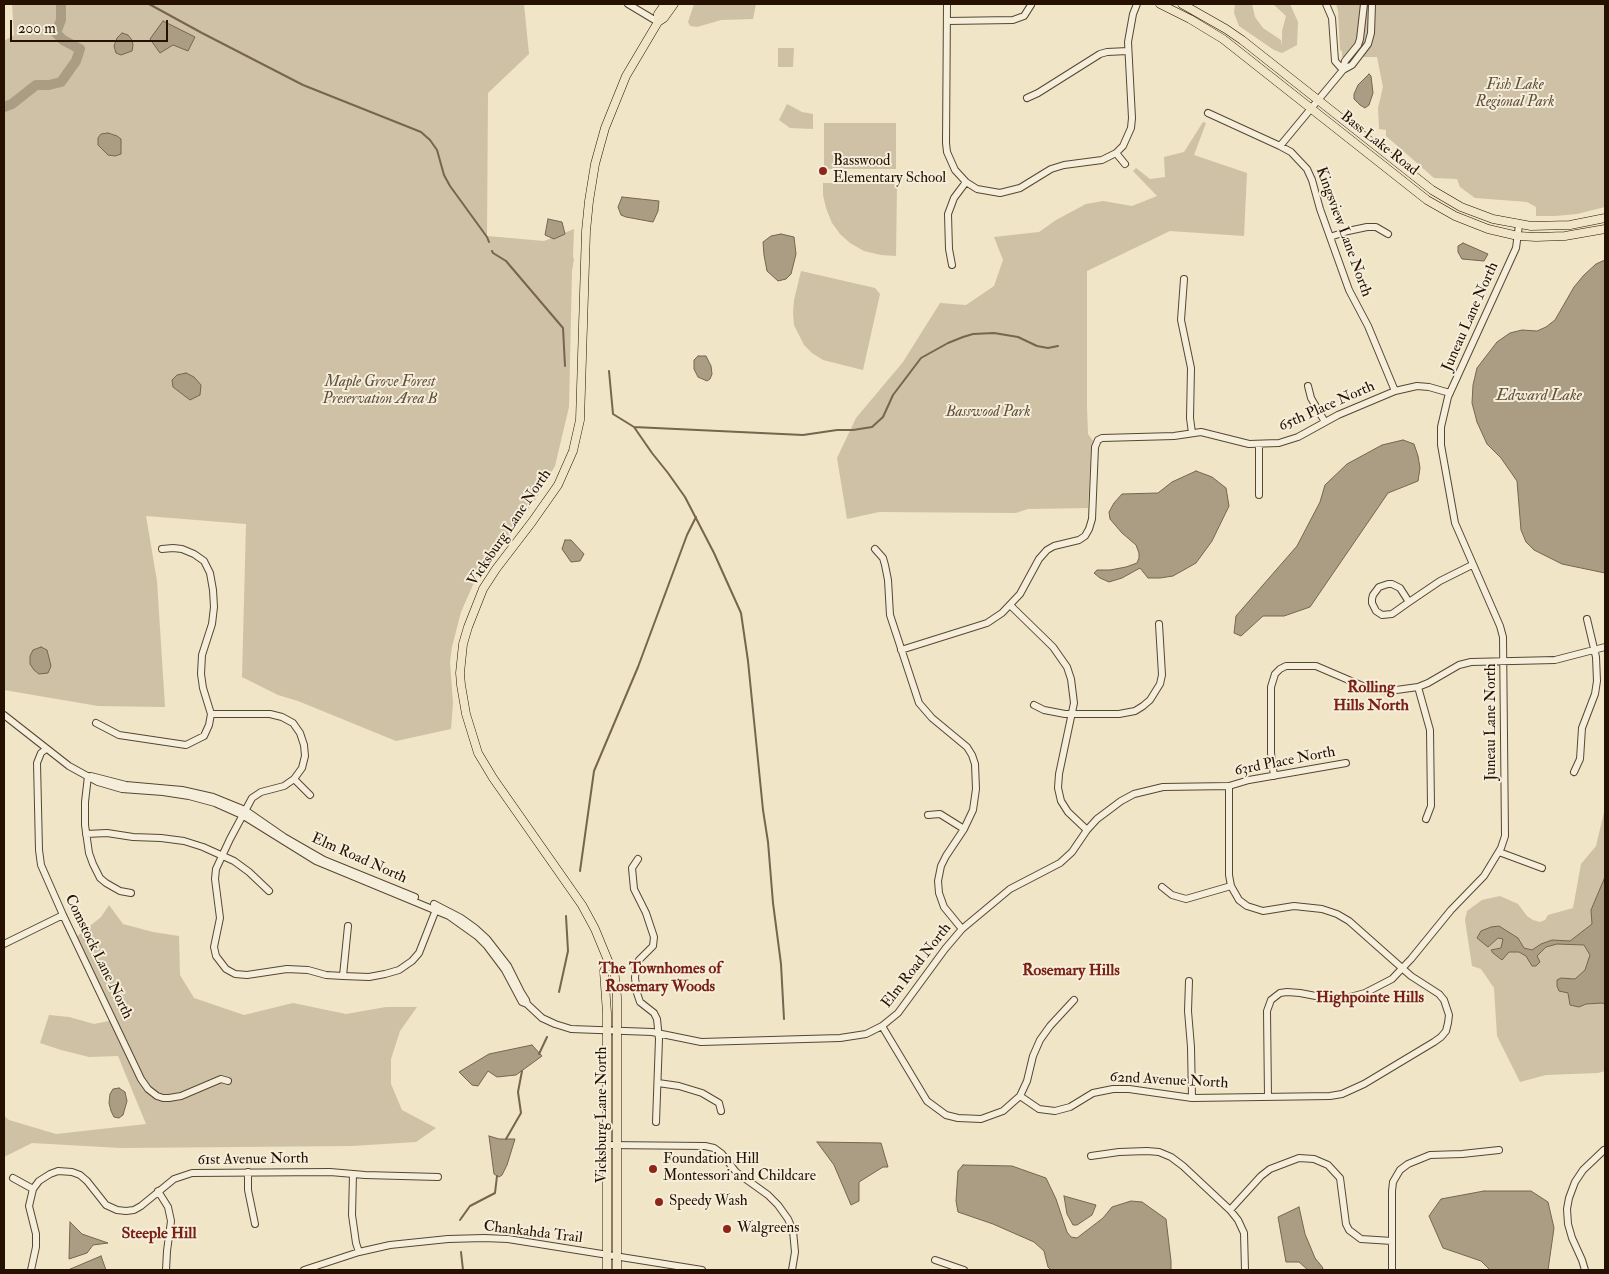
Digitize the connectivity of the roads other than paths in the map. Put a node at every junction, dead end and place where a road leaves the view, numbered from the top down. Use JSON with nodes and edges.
{"nodes":[{"id":1,"x":628,"y":4,"type":"edge"},
{"id":2,"x":665,"y":4,"type":"edge"},
{"id":3,"x":674,"y":4,"type":"edge"},
{"id":4,"x":947,"y":4,"type":"edge"},
{"id":5,"x":1137,"y":4,"type":"edge"},
{"id":6,"x":1160,"y":4,"type":"edge"},
{"id":7,"x":1182,"y":4,"type":"edge"},
{"id":8,"x":1326,"y":4,"type":"edge"},
{"id":9,"x":1364,"y":4,"type":"edge"},
{"id":10,"x":1372,"y":4,"type":"edge"},
{"id":11,"x":1031,"y":5,"type":"dead end"},
{"id":12,"x":947,"y":21,"type":"junction"},
{"id":13,"x":658,"y":22,"type":"junction"},
{"id":14,"x":1128,"y":52,"type":"junction"},
{"id":15,"x":1343,"y":70,"type":"junction"},
{"id":16,"x":1026,"y":98,"type":"dead end"},
{"id":17,"x":1319,"y":100,"type":"junction"},
{"id":18,"x":1311,"y":108,"type":"junction"},
{"id":19,"x":1208,"y":113,"type":"dead end"},
{"id":20,"x":1280,"y":146,"type":"junction"},
{"id":21,"x":1116,"y":153,"type":"junction"},
{"id":22,"x":1125,"y":164,"type":"dead end"},
{"id":23,"x":966,"y":182,"type":"junction"},
{"id":24,"x":1605,"y":218,"type":"edge"},
{"id":25,"x":1520,"y":225,"type":"junction"},
{"id":26,"x":1605,"y":229,"type":"edge"},
{"id":27,"x":1388,"y":234,"type":"dead end"},
{"id":28,"x":1518,"y":236,"type":"junction"},
{"id":29,"x":1330,"y":237,"type":"junction"},
{"id":30,"x":952,"y":265,"type":"dead end"},
{"id":31,"x":1184,"y":279,"type":"dead end"},
{"id":32,"x":1308,"y":386,"type":"dead end"},
{"id":33,"x":1395,"y":391,"type":"junction"},
{"id":34,"x":1450,"y":392,"type":"junction"},
{"id":35,"x":1325,"y":422,"type":"junction"},
{"id":36,"x":1192,"y":433,"type":"junction"},
{"id":37,"x":1259,"y":445,"type":"junction"},
{"id":38,"x":1259,"y":496,"type":"dead end"},
{"id":39,"x":162,"y":549,"type":"dead end"},
{"id":40,"x":875,"y":549,"type":"dead end"},
{"id":41,"x":1472,"y":565,"type":"junction"},
{"id":42,"x":1409,"y":602,"type":"junction"},
{"id":43,"x":1010,"y":605,"type":"junction"},
{"id":44,"x":1587,"y":619,"type":"dead end"},
{"id":45,"x":1159,"y":624,"type":"dead end"},
{"id":46,"x":1605,"y":647,"type":"edge"},
{"id":47,"x":902,"y":650,"type":"junction"},
{"id":48,"x":1594,"y":650,"type":"junction"},
{"id":49,"x":1504,"y":661,"type":"junction"},
{"id":50,"x":1418,"y":687,"type":"junction"},
{"id":51,"x":1034,"y":705,"type":"dead end"},
{"id":52,"x":211,"y":714,"type":"junction"},
{"id":53,"x":1072,"y":714,"type":"junction"},
{"id":54,"x":4,"y":715,"type":"edge"},
{"id":55,"x":96,"y":723,"type":"dead end"},
{"id":56,"x":46,"y":748,"type":"junction"},
{"id":57,"x":1346,"y":763,"type":"dead end"},
{"id":58,"x":1574,"y":772,"type":"dead end"},
{"id":59,"x":88,"y":776,"type":"junction"},
{"id":60,"x":1274,"y":776,"type":"junction"},
{"id":61,"x":294,"y":779,"type":"junction"},
{"id":62,"x":1229,"y":786,"type":"junction"},
{"id":63,"x":310,"y":795,"type":"dead end"},
{"id":64,"x":244,"y":813,"type":"junction"},
{"id":65,"x":928,"y":815,"type":"dead end"},
{"id":66,"x":1426,"y":819,"type":"dead end"},
{"id":67,"x":964,"y":829,"type":"junction"},
{"id":68,"x":1087,"y":830,"type":"junction"},
{"id":69,"x":86,"y":834,"type":"junction"},
{"id":70,"x":1498,"y":852,"type":"junction"},
{"id":71,"x":222,"y":855,"type":"junction"},
{"id":72,"x":638,"y":858,"type":"dead end"},
{"id":73,"x":1542,"y":868,"type":"dead end"},
{"id":74,"x":1231,"y":886,"type":"junction"},
{"id":75,"x":1162,"y":887,"type":"dead end"},
{"id":76,"x":269,"y":891,"type":"dead end"},
{"id":77,"x":131,"y":893,"type":"dead end"},
{"id":78,"x":436,"y":907,"type":"junction"},
{"id":79,"x":63,"y":915,"type":"junction"},
{"id":80,"x":348,"y":926,"type":"dead end"},
{"id":81,"x":962,"y":929,"type":"junction"},
{"id":82,"x":4,"y":944,"type":"edge"},
{"id":83,"x":609,"y":963,"type":"junction"},
{"id":84,"x":1403,"y":968,"type":"junction"},
{"id":85,"x":343,"y":976,"type":"junction"},
{"id":86,"x":1189,"y":981,"type":"dead end"},
{"id":87,"x":1074,"y":1000,"type":"dead end"},
{"id":88,"x":882,"y":1026,"type":"junction"},
{"id":89,"x":606,"y":1030,"type":"junction"},
{"id":90,"x":617,"y":1030,"type":"junction"},
{"id":91,"x":658,"y":1033,"type":"junction"},
{"id":92,"x":228,"y":1080,"type":"dead end"},
{"id":93,"x":658,"y":1083,"type":"junction"},
{"id":94,"x":1020,"y":1096,"type":"junction"},
{"id":95,"x":1268,"y":1097,"type":"junction"},
{"id":96,"x":1192,"y":1098,"type":"junction"},
{"id":97,"x":721,"y":1111,"type":"dead end"},
{"id":98,"x":656,"y":1122,"type":"dead end"},
{"id":99,"x":616,"y":1144,"type":"junction"},
{"id":100,"x":607,"y":1145,"type":"junction"},
{"id":101,"x":1499,"y":1150,"type":"dead end"},
{"id":102,"x":1604,"y":1150,"type":"dead end"},
{"id":103,"x":1091,"y":1156,"type":"dead end"},
{"id":104,"x":248,"y":1172,"type":"junction"},
{"id":105,"x":353,"y":1174,"type":"junction"},
{"id":106,"x":438,"y":1177,"type":"dead end"},
{"id":107,"x":14,"y":1178,"type":"dead end"},
{"id":108,"x":33,"y":1189,"type":"junction"},
{"id":109,"x":158,"y":1192,"type":"junction"},
{"id":110,"x":1230,"y":1210,"type":"junction"},
{"id":111,"x":255,"y":1224,"type":"dead end"},
{"id":112,"x":1392,"y":1241,"type":"junction"},
{"id":113,"x":359,"y":1252,"type":"junction"},
{"id":114,"x":606,"y":1256,"type":"junction"},
{"id":115,"x":618,"y":1257,"type":"junction"},
{"id":116,"x":935,"y":1260,"type":"dead end"},
{"id":117,"x":31,"y":1270,"type":"edge"},
{"id":118,"x":166,"y":1270,"type":"edge"},
{"id":119,"x":304,"y":1270,"type":"edge"},
{"id":120,"x":607,"y":1270,"type":"edge"},
{"id":121,"x":617,"y":1270,"type":"edge"},
{"id":122,"x":702,"y":1270,"type":"edge"},
{"id":123,"x":792,"y":1270,"type":"edge"},
{"id":124,"x":964,"y":1270,"type":"edge"},
{"id":125,"x":1245,"y":1270,"type":"edge"},
{"id":126,"x":1392,"y":1270,"type":"edge"},
{"id":127,"x":1585,"y":1270,"type":"edge"}],
"edges":[{"from":1,"to":13,"type":"street"},
{"from":2,"to":13,"type":"main road","name":"Vicksburg Lane North"},
{"from":3,"to":13,"type":"main road","name":"Vicksburg Lane North"},
{"from":4,"to":12,"type":"street"},
{"from":5,"to":14,"type":"street"},
{"from":6,"to":18,"type":"main road","name":"Bass Lake Road"},
{"from":7,"to":17,"type":"main road","name":"Bass Lake Road"},
{"from":8,"to":15,"type":"street"},
{"from":9,"to":15,"type":"street"},
{"from":10,"to":15,"type":"street"},
{"from":11,"to":12,"type":"street"},
{"from":12,"to":23,"type":"street"},
{"from":13,"to":83,"type":"main road","name":"Vicksburg Lane North"},
{"from":14,"to":16,"type":"street"},
{"from":14,"to":21,"type":"street"},
{"from":15,"to":17,"type":"street"},
{"from":17,"to":18,"type":"street"},
{"from":17,"to":25,"type":"main road","name":"Bass Lake Road"},
{"from":18,"to":20,"type":"street"},
{"from":18,"to":28,"type":"main road","name":"Bass Lake Road"},
{"from":19,"to":20,"type":"street","name":"Kingsview Lane North"},
{"from":20,"to":29,"type":"street","name":"Kingsview Lane North"},
{"from":21,"to":22,"type":"street"},
{"from":21,"to":23,"type":"street"},
{"from":23,"to":30,"type":"street"},
{"from":24,"to":25,"type":"main road","name":"Bass Lake Road"},
{"from":25,"to":28,"type":"street","name":"Juneau Lane North"},
{"from":26,"to":28,"type":"main road","name":"Bass Lake Road"},
{"from":27,"to":29,"type":"street"},
{"from":28,"to":34,"type":"street","name":"Juneau Lane North"},
{"from":29,"to":33,"type":"street","name":"Kingsview Lane North"},
{"from":31,"to":36,"type":"street"},
{"from":32,"to":35,"type":"street"},
{"from":33,"to":34,"type":"street","name":"65th Place North"},
{"from":33,"to":35,"type":"street","name":"65th Place North"},
{"from":34,"to":41,"type":"street","name":"Juneau Lane North"},
{"from":35,"to":37,"type":"street","name":"65th Place North"},
{"from":36,"to":37,"type":"street","name":"65th Place North"},
{"from":36,"to":43,"type":"street","name":"65th Place North"},
{"from":37,"to":38,"type":"street"},
{"from":39,"to":52,"type":"street"},
{"from":40,"to":47,"type":"street"},
{"from":41,"to":42,"type":"street"},
{"from":41,"to":49,"type":"street","name":"Juneau Lane North"},
{"from":42,"to":42,"type":"street"},
{"from":43,"to":47,"type":"street"},
{"from":43,"to":53,"type":"street"},
{"from":44,"to":48,"type":"street"},
{"from":45,"to":53,"type":"street"},
{"from":46,"to":48,"type":"street"},
{"from":47,"to":67,"type":"street"},
{"from":48,"to":49,"type":"street"},
{"from":48,"to":58,"type":"street"},
{"from":49,"to":50,"type":"street"},
{"from":49,"to":70,"type":"street","name":"Juneau Lane North"},
{"from":50,"to":60,"type":"street"},
{"from":50,"to":66,"type":"street"},
{"from":51,"to":53,"type":"street"},
{"from":52,"to":55,"type":"street"},
{"from":52,"to":61,"type":"street"},
{"from":53,"to":68,"type":"street"},
{"from":54,"to":56,"type":"street","name":"Elm Road North"},
{"from":56,"to":59,"type":"street","name":"Elm Road North"},
{"from":56,"to":79,"type":"street","name":"Comstock Lane North"},
{"from":57,"to":60,"type":"street","name":"63rd Place North"},
{"from":59,"to":64,"type":"street","name":"Elm Road North"},
{"from":59,"to":69,"type":"street"},
{"from":60,"to":62,"type":"street","name":"63rd Place North"},
{"from":61,"to":63,"type":"street"},
{"from":61,"to":64,"type":"street"},
{"from":62,"to":68,"type":"street","name":"Elm Road North"},
{"from":62,"to":74,"type":"street"},
{"from":64,"to":71,"type":"street"},
{"from":64,"to":78,"type":"street","name":"Elm Road North"},
{"from":65,"to":67,"type":"street"},
{"from":67,"to":81,"type":"street"},
{"from":68,"to":81,"type":"street","name":"Elm Road North"},
{"from":69,"to":71,"type":"street"},
{"from":69,"to":77,"type":"street"},
{"from":70,"to":73,"type":"street"},
{"from":70,"to":84,"type":"street","name":"Juneau Lane North"},
{"from":71,"to":76,"type":"street"},
{"from":71,"to":85,"type":"street"},
{"from":72,"to":91,"type":"street"},
{"from":74,"to":75,"type":"street"},
{"from":74,"to":84,"type":"street","name":"62nd Avenue North"},
{"from":78,"to":85,"type":"street"},
{"from":78,"to":89,"type":"street","name":"Elm Road North"},
{"from":79,"to":82,"type":"street"},
{"from":79,"to":92,"type":"street","name":"Comstock Lane North"},
{"from":80,"to":85,"type":"street"},
{"from":81,"to":88,"type":"street","name":"Elm Road North"},
{"from":83,"to":89,"type":"main road","name":"Vicksburg Lane North"},
{"from":83,"to":90,"type":"main road","name":"Vicksburg Lane North"},
{"from":84,"to":95,"type":"street","name":"Juneau Lane North"},
{"from":84,"to":95,"type":"street","name":"62nd Avenue North"},
{"from":86,"to":96,"type":"street"},
{"from":87,"to":94,"type":"street"},
{"from":88,"to":91,"type":"street","name":"Elm Road North"},
{"from":88,"to":94,"type":"street"},
{"from":89,"to":90,"type":"street","name":"Elm Road North"},
{"from":89,"to":100,"type":"main road","name":"Vicksburg Lane North"},
{"from":90,"to":91,"type":"street","name":"Elm Road North"},
{"from":90,"to":99,"type":"main road","name":"Vicksburg Lane North"},
{"from":91,"to":93,"type":"street"},
{"from":93,"to":97,"type":"street"},
{"from":93,"to":98,"type":"street"},
{"from":94,"to":96,"type":"street","name":"62nd Avenue North"},
{"from":95,"to":96,"type":"street","name":"62nd Avenue North"},
{"from":99,"to":100,"type":"street"},
{"from":99,"to":115,"type":"main road","name":"Vicksburg Lane North"},
{"from":99,"to":123,"type":"street"},
{"from":100,"to":114,"type":"main road","name":"Vicksburg Lane North"},
{"from":101,"to":112,"type":"street"},
{"from":102,"to":127,"type":"street"},
{"from":103,"to":110,"type":"street"},
{"from":104,"to":105,"type":"street","name":"61st Avenue North"},
{"from":104,"to":109,"type":"street","name":"61st Avenue North"},
{"from":104,"to":111,"type":"street"},
{"from":105,"to":106,"type":"street","name":"61st Avenue North"},
{"from":105,"to":113,"type":"street"},
{"from":107,"to":108,"type":"street"},
{"from":108,"to":109,"type":"street","name":"61st Avenue North"},
{"from":108,"to":117,"type":"street"},
{"from":109,"to":118,"type":"street"},
{"from":110,"to":112,"type":"street"},
{"from":110,"to":125,"type":"street"},
{"from":112,"to":126,"type":"street"},
{"from":113,"to":114,"type":"street","name":"Chankahda Trail"},
{"from":113,"to":119,"type":"street","name":"Chankahda Trail"},
{"from":114,"to":115,"type":"street","name":"Chankahda Trail"},
{"from":114,"to":120,"type":"main road","name":"Vicksburg Lane North"},
{"from":115,"to":121,"type":"main road","name":"Vicksburg Lane North"},
{"from":115,"to":122,"type":"street","name":"Chankahda Trail"},
{"from":116,"to":124,"type":"street"}]}
